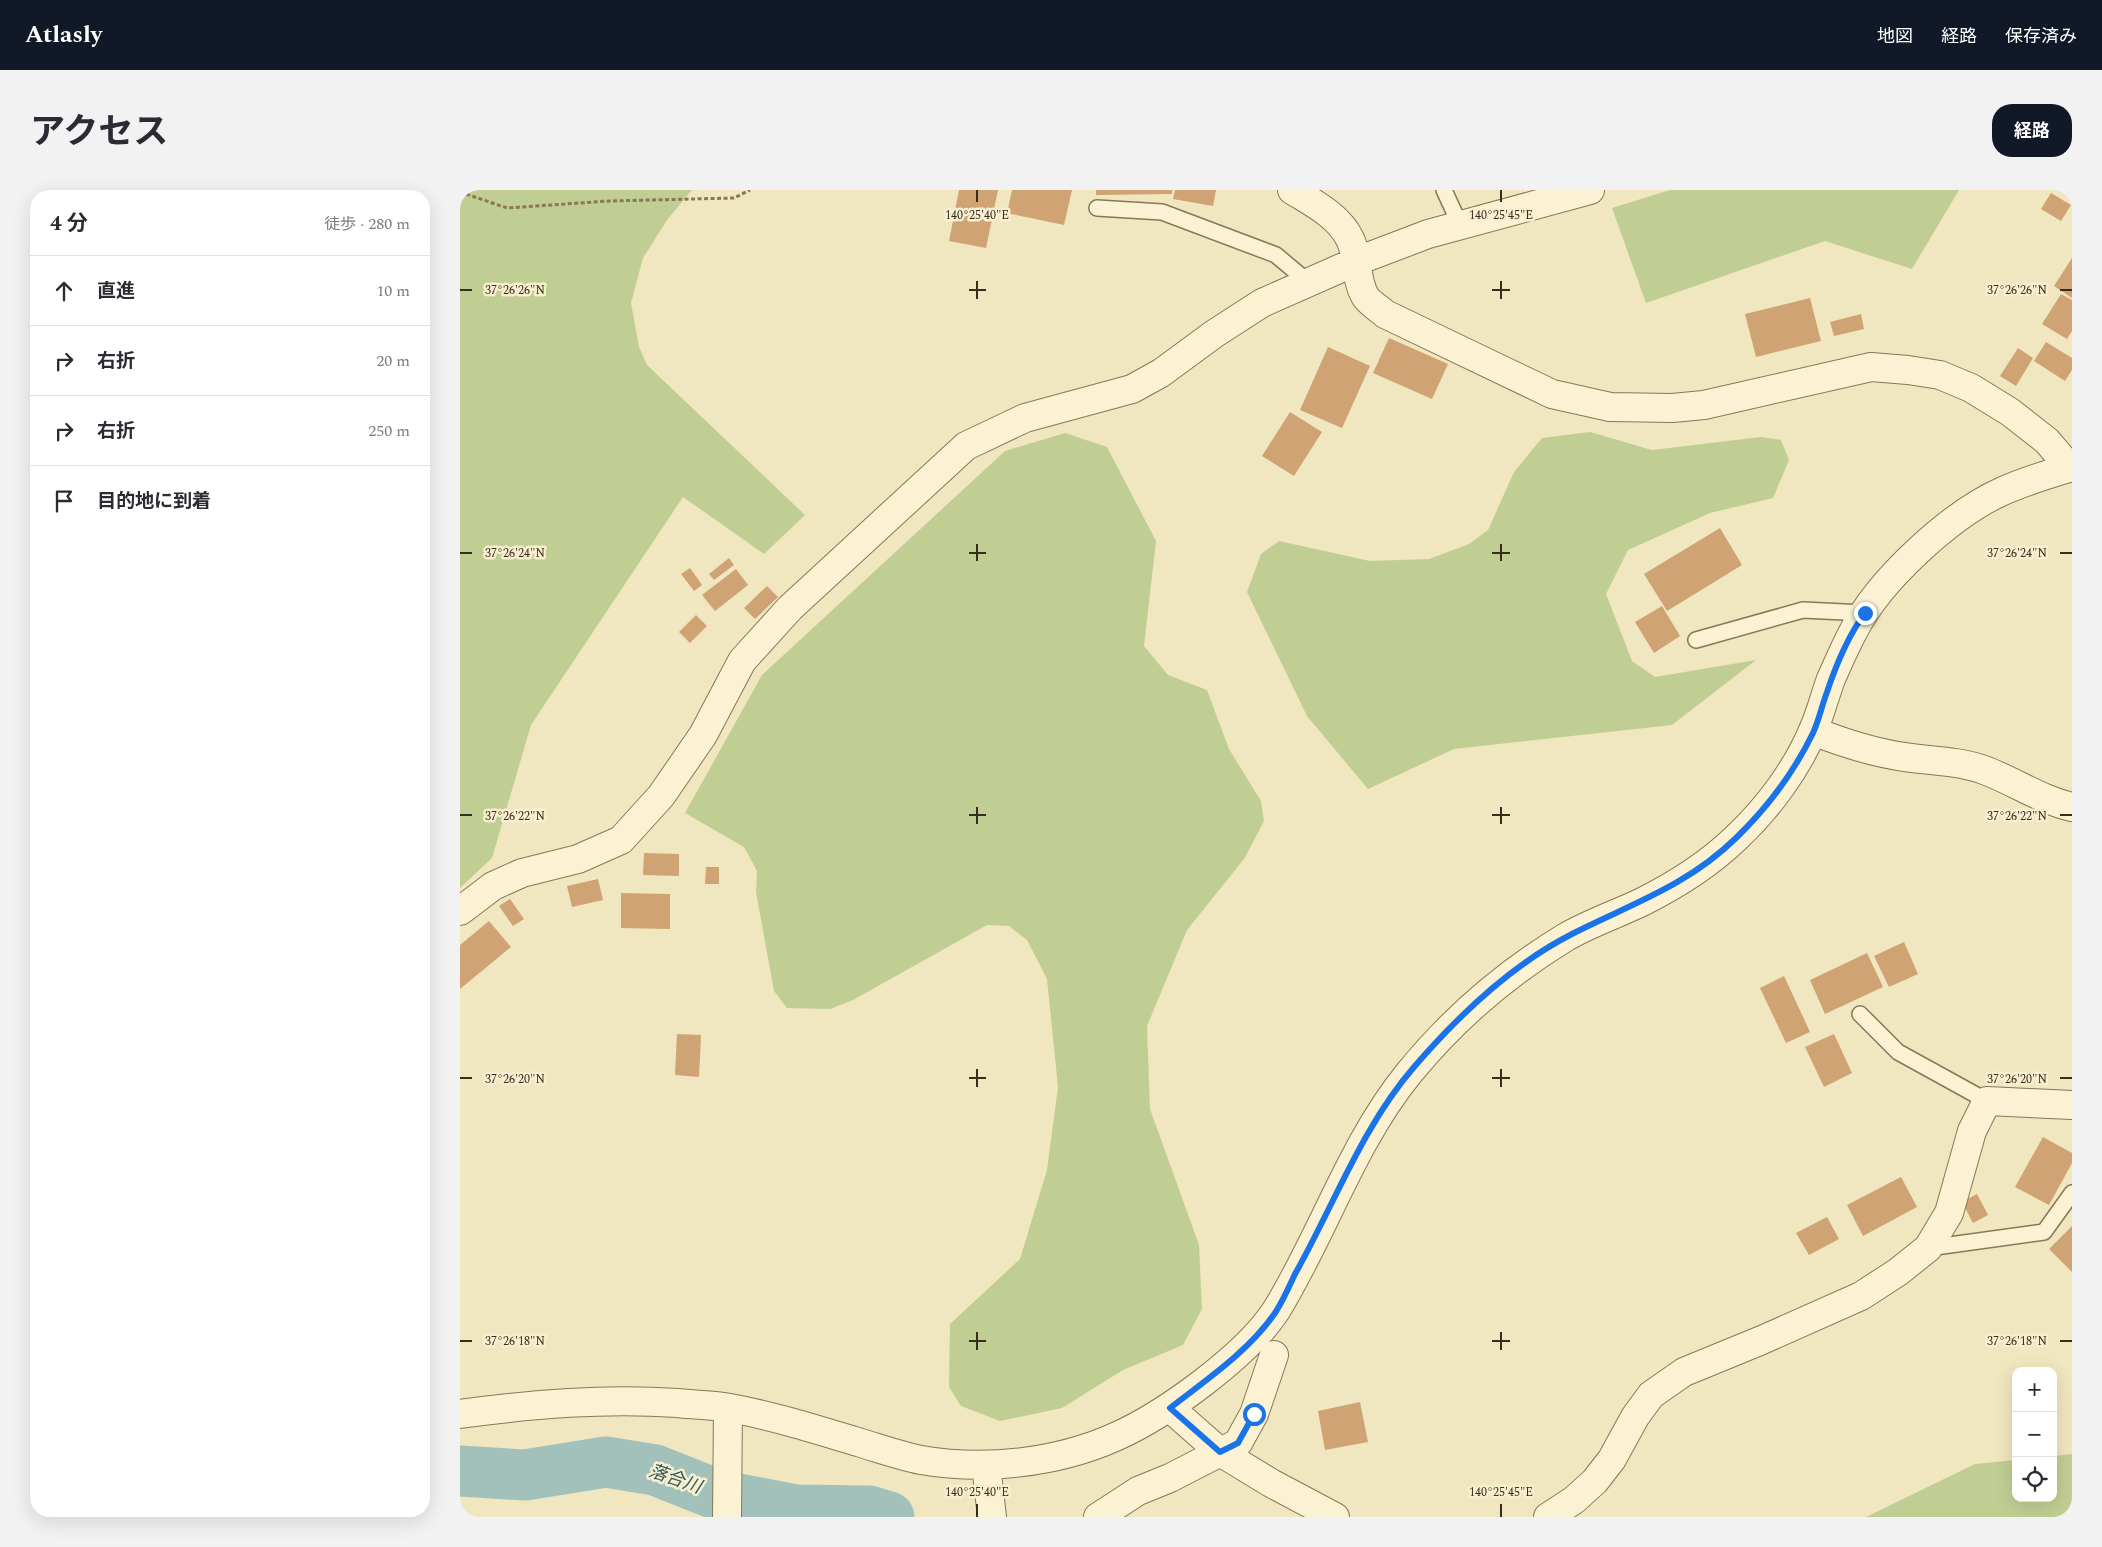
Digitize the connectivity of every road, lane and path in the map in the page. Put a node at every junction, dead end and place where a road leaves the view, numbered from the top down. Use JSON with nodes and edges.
{"nodes":[{"id":1,"x":750,"y":190,"type":"edge"},
{"id":2,"x":1292,"y":190,"type":"edge"},
{"id":3,"x":1444,"y":190,"type":"edge"},
{"id":4,"x":1590,"y":190,"type":"edge"},
{"id":5,"x":460,"y":192,"type":"edge"},
{"id":6,"x":1097,"y":208,"type":"dead end"},
{"id":7,"x":1460,"y":226,"type":"junction"},
{"id":8,"x":1357,"y":261,"type":"junction"},
{"id":9,"x":1308,"y":282,"type":"junction"},
{"id":10,"x":2071,"y":467,"type":"edge"},
{"id":11,"x":1865,"y":613,"type":"junction"},
{"id":12,"x":1696,"y":640,"type":"dead end"},
{"id":13,"x":1813,"y":732,"type":"junction"},
{"id":14,"x":2072,"y":807,"type":"edge"},
{"id":15,"x":460,"y":911,"type":"edge"},
{"id":16,"x":1860,"y":1014,"type":"dead end"},
{"id":17,"x":1987,"y":1101,"type":"junction"},
{"id":18,"x":2072,"y":1105,"type":"edge"},
{"id":19,"x":2072,"y":1193,"type":"edge"},
{"id":20,"x":1928,"y":1248,"type":"junction"},
{"id":21,"x":1274,"y":1355,"type":"dead end"},
{"id":22,"x":728,"y":1408,"type":"junction"},
{"id":23,"x":1170,"y":1408,"type":"junction"},
{"id":24,"x":460,"y":1414,"type":"edge"},
{"id":25,"x":1220,"y":1452,"type":"junction"},
{"id":26,"x":986,"y":1464,"type":"junction"},
{"id":27,"x":727,"y":1517,"type":"edge"},
{"id":28,"x":992,"y":1517,"type":"edge"},
{"id":29,"x":1098,"y":1517,"type":"edge"},
{"id":30,"x":1335,"y":1517,"type":"edge"},
{"id":31,"x":1548,"y":1517,"type":"edge"}],
"edges":[{"from":1,"to":5,"type":"path"},
{"from":2,"to":8,"type":"street"},
{"from":3,"to":7,"type":"lane"},
{"from":4,"to":7,"type":"street"},
{"from":6,"to":9,"type":"lane"},
{"from":7,"to":8,"type":"street"},
{"from":8,"to":9,"type":"street"},
{"from":8,"to":10,"type":"street"},
{"from":9,"to":15,"type":"street"},
{"from":10,"to":11,"type":"street"},
{"from":11,"to":12,"type":"lane"},
{"from":11,"to":13,"type":"street"},
{"from":13,"to":14,"type":"street"},
{"from":13,"to":23,"type":"street"},
{"from":16,"to":17,"type":"lane"},
{"from":17,"to":18,"type":"street"},
{"from":17,"to":20,"type":"street"},
{"from":19,"to":20,"type":"lane"},
{"from":20,"to":31,"type":"street"},
{"from":21,"to":25,"type":"street"},
{"from":22,"to":24,"type":"street"},
{"from":22,"to":26,"type":"street"},
{"from":22,"to":27,"type":"street"},
{"from":23,"to":25,"type":"street"},
{"from":23,"to":26,"type":"street"},
{"from":25,"to":29,"type":"street"},
{"from":25,"to":30,"type":"street"},
{"from":26,"to":28,"type":"street"}]}
